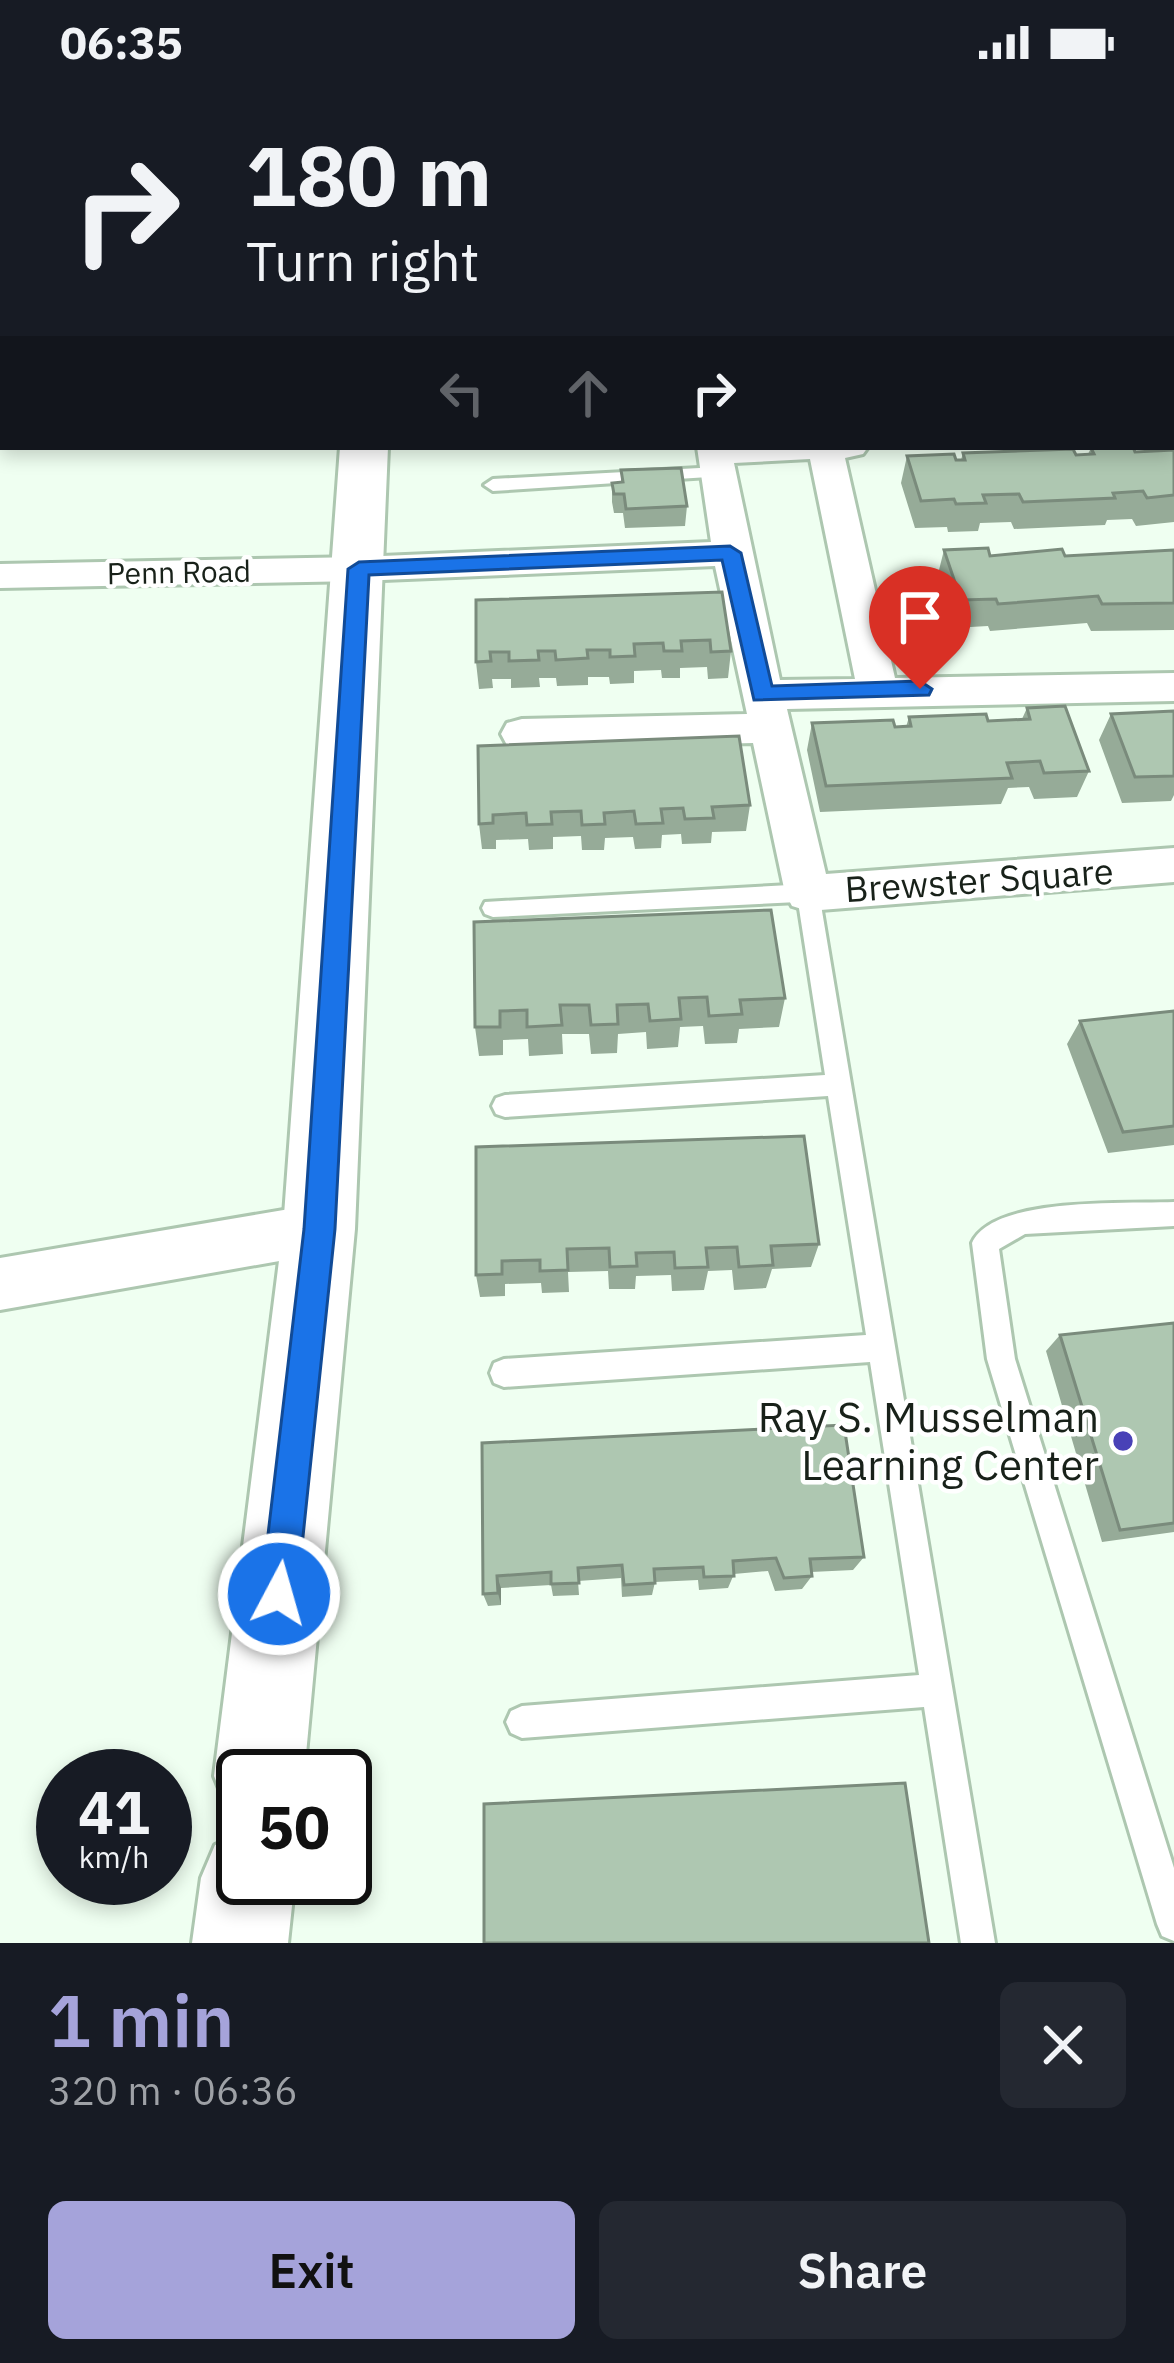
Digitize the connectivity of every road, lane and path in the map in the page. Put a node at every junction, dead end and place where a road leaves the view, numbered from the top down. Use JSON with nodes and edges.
{"nodes":[{"id":1,"x":364,"y":450,"type":"edge"},
{"id":2,"x":801,"y":450,"type":"edge"},
{"id":3,"x":825,"y":450,"type":"edge"},
{"id":4,"x":716,"y":457,"type":"edge"},
{"id":5,"x":494,"y":485,"type":"dead end"},
{"id":6,"x":730,"y":553,"type":"junction"},
{"id":7,"x":359,"y":569,"type":"junction"},
{"id":8,"x":0,"y":576,"type":"edge"},
{"id":9,"x":1174,"y":687,"type":"edge"},
{"id":10,"x":878,"y":690,"type":"junction"},
{"id":11,"x":766,"y":711,"type":"junction"},
{"id":12,"x":522,"y":734,"type":"dead end"},
{"id":13,"x":1174,"y":865,"type":"edge"},
{"id":14,"x":808,"y":893,"type":"junction"},
{"id":15,"x":494,"y":908,"type":"dead end"},
{"id":16,"x":839,"y":1085,"type":"junction"},
{"id":17,"x":505,"y":1106,"type":"dead end"},
{"id":18,"x":1174,"y":1214,"type":"edge"},
{"id":19,"x":320,"y":1229,"type":"junction"},
{"id":20,"x":0,"y":1284,"type":"edge"},
{"id":21,"x":882,"y":1348,"type":"junction"},
{"id":22,"x":504,"y":1373,"type":"dead end"},
{"id":23,"x":937,"y":1690,"type":"junction"},
{"id":24,"x":522,"y":1722,"type":"dead end"},
{"id":25,"x":262,"y":1749,"type":"edge"},
{"id":26,"x":245,"y":1905,"type":"edge"},
{"id":27,"x":1174,"y":1924,"type":"edge"},
{"id":28,"x":240,"y":1943,"type":"edge"},
{"id":29,"x":978,"y":1943,"type":"edge"}],
"edges":[{"from":1,"to":7,"type":"main road"},
{"from":2,"to":4,"type":"street"},
{"from":3,"to":10,"type":"street"},
{"from":4,"to":5,"type":"lane"},
{"from":4,"to":6,"type":"street","name":"Brewster Square"},
{"from":6,"to":7,"type":"street","name":"Penn Road"},
{"from":6,"to":11,"type":"street","name":"Brewster Square"},
{"from":7,"to":8,"type":"street","name":"Penn Road"},
{"from":7,"to":19,"type":"main road"},
{"from":9,"to":10,"type":"street"},
{"from":10,"to":11,"type":"street"},
{"from":11,"to":12,"type":"street"},
{"from":11,"to":14,"type":"street","name":"Brewster Square"},
{"from":13,"to":14,"type":"street","name":"Brewster Square"},
{"from":14,"to":15,"type":"lane"},
{"from":14,"to":16,"type":"lane"},
{"from":16,"to":17,"type":"lane"},
{"from":16,"to":21,"type":"lane"},
{"from":18,"to":27,"type":"lane"},
{"from":19,"to":20,"type":"street"},
{"from":19,"to":25,"type":"main road"},
{"from":21,"to":22,"type":"lane"},
{"from":21,"to":23,"type":"lane"},
{"from":23,"to":24,"type":"lane"},
{"from":23,"to":29,"type":"lane"},
{"from":26,"to":28,"type":"main road"}]}
